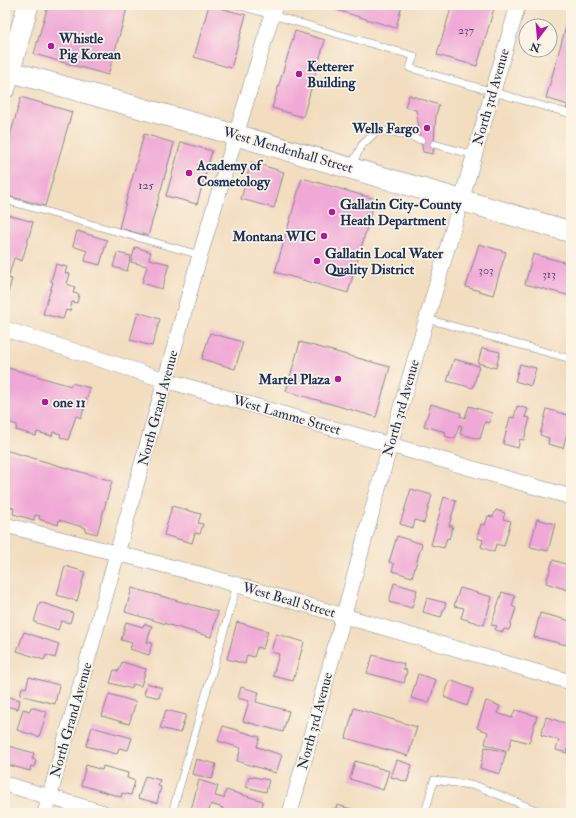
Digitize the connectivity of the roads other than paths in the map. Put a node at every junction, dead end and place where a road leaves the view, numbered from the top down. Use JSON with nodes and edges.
{"nodes":[{"id":1,"x":28,"y":5,"type":"edge"},
{"id":2,"x":237,"y":5,"type":"edge"},
{"id":3,"x":518,"y":5,"type":"edge"},
{"id":4,"x":274,"y":10,"type":"edge"},
{"id":5,"x":7,"y":76,"type":"edge"},
{"id":6,"x":492,"y":91,"type":"junction"},
{"id":7,"x":571,"y":114,"type":"edge"},
{"id":8,"x":236,"y":135,"type":"junction"},
{"id":9,"x":421,"y":140,"type":"dead end"},
{"id":10,"x":434,"y":144,"type":"dead end"},
{"id":11,"x":474,"y":155,"type":"junction"},
{"id":12,"x":350,"y":168,"type":"junction"},
{"id":13,"x":5,"y":200,"type":"edge"},
{"id":14,"x":461,"y":201,"type":"junction"},
{"id":15,"x":571,"y":232,"type":"edge"},
{"id":16,"x":200,"y":255,"type":"junction"},
{"id":17,"x":427,"y":319,"type":"junction"},
{"id":18,"x":5,"y":329,"type":"edge"},
{"id":19,"x":571,"y":359,"type":"edge"},
{"id":20,"x":165,"y":380,"type":"junction"},
{"id":21,"x":390,"y":445,"type":"junction"},
{"id":22,"x":571,"y":497,"type":"edge"},
{"id":23,"x":5,"y":525,"type":"edge"},
{"id":24,"x":117,"y":554,"type":"junction"},
{"id":25,"x":237,"y":585,"type":"junction"},
{"id":26,"x":344,"y":616,"type":"junction"},
{"id":27,"x":571,"y":682,"type":"edge"},
{"id":28,"x":5,"y":784,"type":"edge"},
{"id":29,"x":49,"y":797,"type":"junction"},
{"id":30,"x":45,"y":813,"type":"edge"},
{"id":31,"x":104,"y":813,"type":"edge"},
{"id":32,"x":172,"y":813,"type":"edge"},
{"id":33,"x":290,"y":813,"type":"edge"},
{"id":34,"x":425,"y":813,"type":"edge"},
{"id":35,"x":543,"y":813,"type":"edge"}],
"edges":[{"from":1,"to":5,"type":"street"},
{"from":2,"to":4,"type":"lane"},
{"from":3,"to":6,"type":"street","name":"North 3rd Avenue"},
{"from":4,"to":6,"type":"lane"},
{"from":4,"to":8,"type":"street","name":"North Grand Avenue"},
{"from":5,"to":8,"type":"street","name":"West Mendenhall Street"},
{"from":6,"to":7,"type":"lane"},
{"from":6,"to":11,"type":"street","name":"North 3rd Avenue"},
{"from":8,"to":12,"type":"street","name":"West Mendenhall Street"},
{"from":8,"to":16,"type":"street","name":"North Grand Avenue"},
{"from":9,"to":12,"type":"lane"},
{"from":10,"to":11,"type":"lane"},
{"from":11,"to":14,"type":"street","name":"North 3rd Avenue"},
{"from":12,"to":14,"type":"street","name":"West Mendenhall Street"},
{"from":13,"to":16,"type":"lane"},
{"from":14,"to":15,"type":"street","name":"West Mendenhall Street"},
{"from":14,"to":17,"type":"street","name":"North 3rd Avenue"},
{"from":16,"to":20,"type":"street","name":"North Grand Avenue"},
{"from":17,"to":19,"type":"lane"},
{"from":17,"to":21,"type":"street","name":"North 3rd Avenue"},
{"from":18,"to":20,"type":"street","name":"West Lamme Street"},
{"from":20,"to":21,"type":"street","name":"West Lamme Street"},
{"from":20,"to":24,"type":"street","name":"North Grand Avenue"},
{"from":21,"to":22,"type":"street","name":"West Lamme Street"},
{"from":21,"to":26,"type":"street","name":"North 3rd Avenue"},
{"from":23,"to":24,"type":"street","name":"West Beall Street"},
{"from":24,"to":25,"type":"street","name":"West Beall Street"},
{"from":24,"to":29,"type":"street","name":"North Grand Avenue"},
{"from":25,"to":26,"type":"street","name":"West Beall Street"},
{"from":25,"to":32,"type":"lane"},
{"from":26,"to":27,"type":"street","name":"West Beall Street"},
{"from":26,"to":33,"type":"street","name":"North 3rd Avenue"},
{"from":28,"to":29,"type":"street"},
{"from":29,"to":30,"type":"street","name":"North Grand Avenue"},
{"from":29,"to":31,"type":"street"},
{"from":34,"to":35,"type":"lane"}]}
